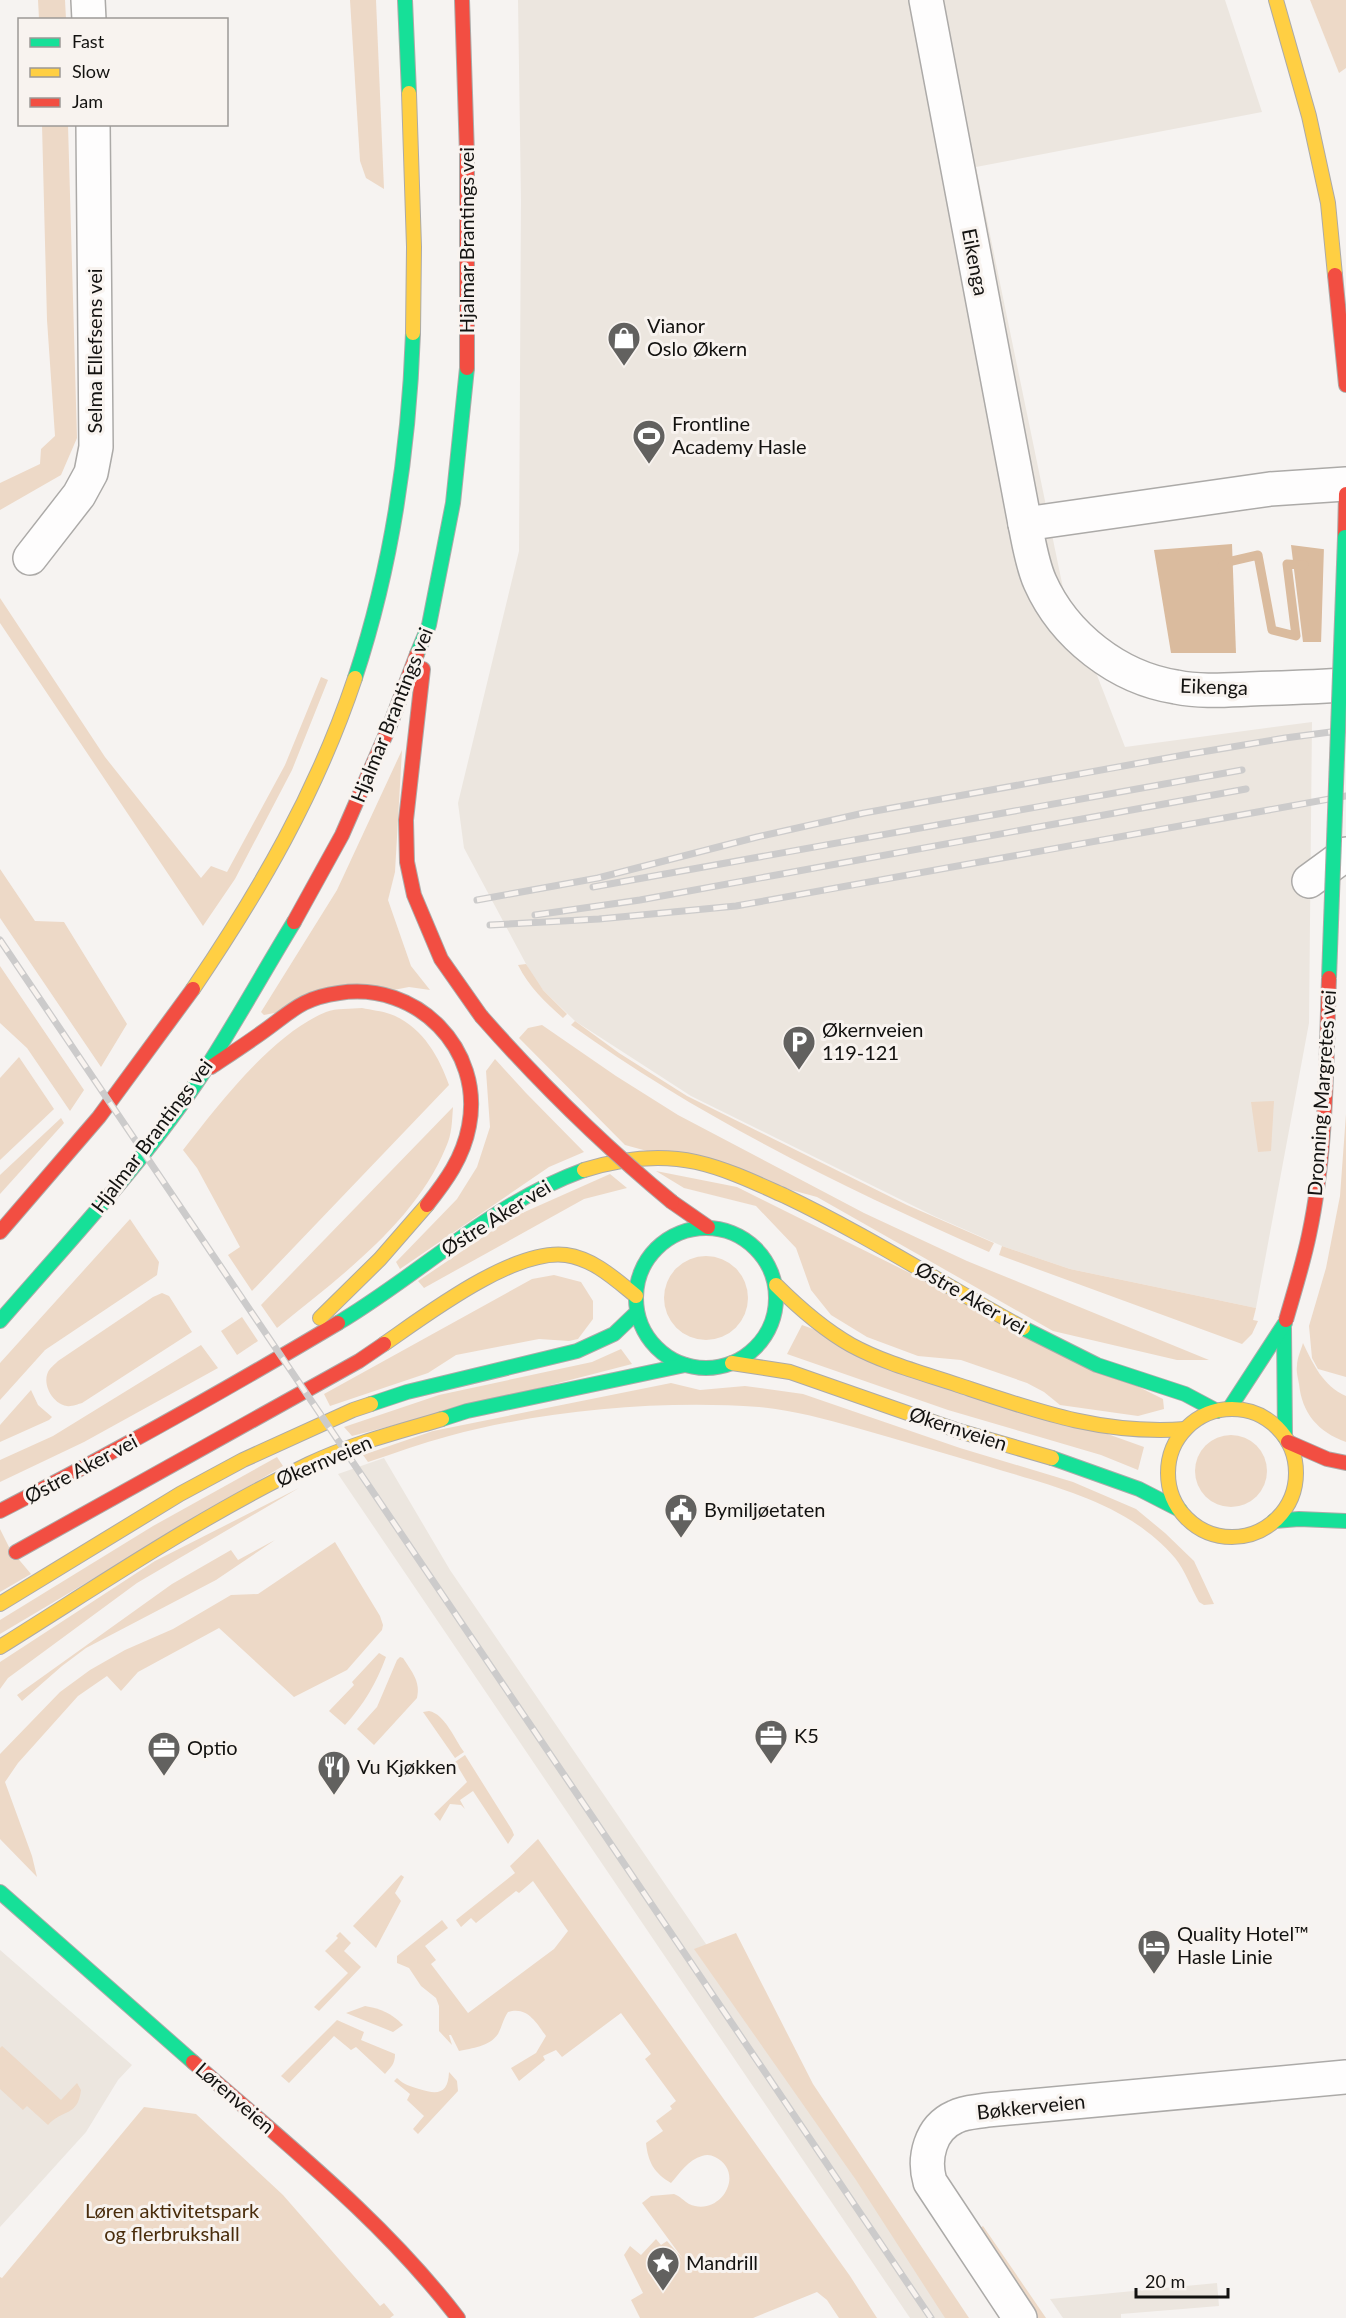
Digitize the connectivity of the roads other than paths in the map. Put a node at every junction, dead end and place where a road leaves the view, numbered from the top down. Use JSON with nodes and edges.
{"nodes":[{"id":1,"x":88,"y":0,"type":"edge"},
{"id":2,"x":405,"y":0,"type":"edge"},
{"id":3,"x":462,"y":0,"type":"edge"},
{"id":4,"x":926,"y":0,"type":"edge"},
{"id":5,"x":1276,"y":0,"type":"edge"},
{"id":6,"x":89,"y":18,"type":"edge"},
{"id":7,"x":93,"y":126,"type":"edge"},
{"id":8,"x":1346,"y":385,"type":"edge"},
{"id":9,"x":1346,"y":484,"type":"edge"},
{"id":10,"x":1346,"y":494,"type":"edge"},
{"id":11,"x":1025,"y":524,"type":"junction"},
{"id":12,"x":1345,"y":537,"type":"edge"},
{"id":13,"x":30,"y":558,"type":"dead end"},
{"id":14,"x":429,"y":625,"type":"junction"},
{"id":15,"x":1346,"y":685,"type":"edge"},
{"id":16,"x":1346,"y":854,"type":"edge"},
{"id":17,"x":1309,"y":881,"type":"dead end"},
{"id":18,"x":204,"y":1071,"type":"junction"},
{"id":19,"x":708,"y":1227,"type":"junction"},
{"id":20,"x":0,"y":1233,"type":"edge"},
{"id":21,"x":776,"y":1285,"type":"junction"},
{"id":22,"x":636,"y":1296,"type":"junction"},
{"id":23,"x":637,"y":1312,"type":"junction"},
{"id":24,"x":0,"y":1321,"type":"edge"},
{"id":25,"x":1285,"y":1324,"type":"junction"},
{"id":26,"x":277,"y":1359,"type":"junction"},
{"id":27,"x":732,"y":1363,"type":"junction"},
{"id":28,"x":685,"y":1365,"type":"junction"},
{"id":29,"x":1223,"y":1410,"type":"junction"},
{"id":30,"x":1185,"y":1429,"type":"junction"},
{"id":31,"x":1286,"y":1440,"type":"junction"},
{"id":32,"x":1346,"y":1463,"type":"edge"},
{"id":33,"x":1180,"y":1510,"type":"junction"},
{"id":34,"x":0,"y":1511,"type":"edge"},
{"id":35,"x":1274,"y":1521,"type":"junction"},
{"id":36,"x":1346,"y":1521,"type":"edge"},
{"id":37,"x":16,"y":1552,"type":"dead end"},
{"id":38,"x":0,"y":1604,"type":"edge"},
{"id":39,"x":0,"y":1647,"type":"edge"},
{"id":40,"x":0,"y":1892,"type":"edge"},
{"id":41,"x":1346,"y":2077,"type":"edge"},
{"id":42,"x":458,"y":2318,"type":"edge"},
{"id":43,"x":1020,"y":2318,"type":"edge"}],
"edges":[{"from":1,"to":6,"type":"street"},
{"from":2,"to":20,"type":"main road"},
{"from":3,"to":14,"type":"main road","name":"Hjalmar Brantings vei"},
{"from":4,"to":11,"type":"street","name":"Eikenga"},
{"from":5,"to":8,"type":"main road"},
{"from":7,"to":13,"type":"street","name":"Selma Ellefsens vei"},
{"from":9,"to":11,"type":"street"},
{"from":10,"to":12,"type":"main road","name":"Dronning Margretes vei"},
{"from":11,"to":15,"type":"street","name":"Eikenga"},
{"from":12,"to":25,"type":"main road","name":"Dronning Margretes vei","bridge":true},
{"from":14,"to":18,"type":"main road","name":"Hjalmar Brantings vei"},
{"from":14,"to":19,"type":"main road","bridge":true},
{"from":16,"to":17,"type":"street"},
{"from":18,"to":24,"type":"main road","name":"Hjalmar Brantings vei"},
{"from":18,"to":26,"type":"main road"},
{"from":19,"to":21,"type":"main road"},
{"from":19,"to":22,"type":"main road"},
{"from":21,"to":27,"type":"main road"},
{"from":21,"to":30,"type":"main road"},
{"from":22,"to":23,"type":"main road"},
{"from":22,"to":37,"type":"main road","name":"Østre Aker vei"},
{"from":23,"to":28,"type":"main road"},
{"from":23,"to":38,"type":"main road","name":"Økernveien"},
{"from":25,"to":29,"type":"main road","name":"Dronning Margretes vei"},
{"from":25,"to":31,"type":"main road","name":"Dronning Margretes vei"},
{"from":26,"to":29,"type":"main road","name":"Østre Aker vei"},
{"from":26,"to":34,"type":"main road","name":"Østre Aker vei"},
{"from":27,"to":28,"type":"main road"},
{"from":27,"to":33,"type":"main road","name":"Økernveien"},
{"from":28,"to":39,"type":"main road","name":"Økernveien"},
{"from":29,"to":30,"type":"main road"},
{"from":29,"to":31,"type":"main road"},
{"from":30,"to":33,"type":"main road"},
{"from":31,"to":32,"type":"main road"},
{"from":31,"to":35,"type":"main road"},
{"from":33,"to":35,"type":"main road"},
{"from":35,"to":36,"type":"main road"},
{"from":40,"to":42,"type":"main road","name":"Lørenveien"},
{"from":41,"to":43,"type":"street","name":"Bøkkerveien"}]}
